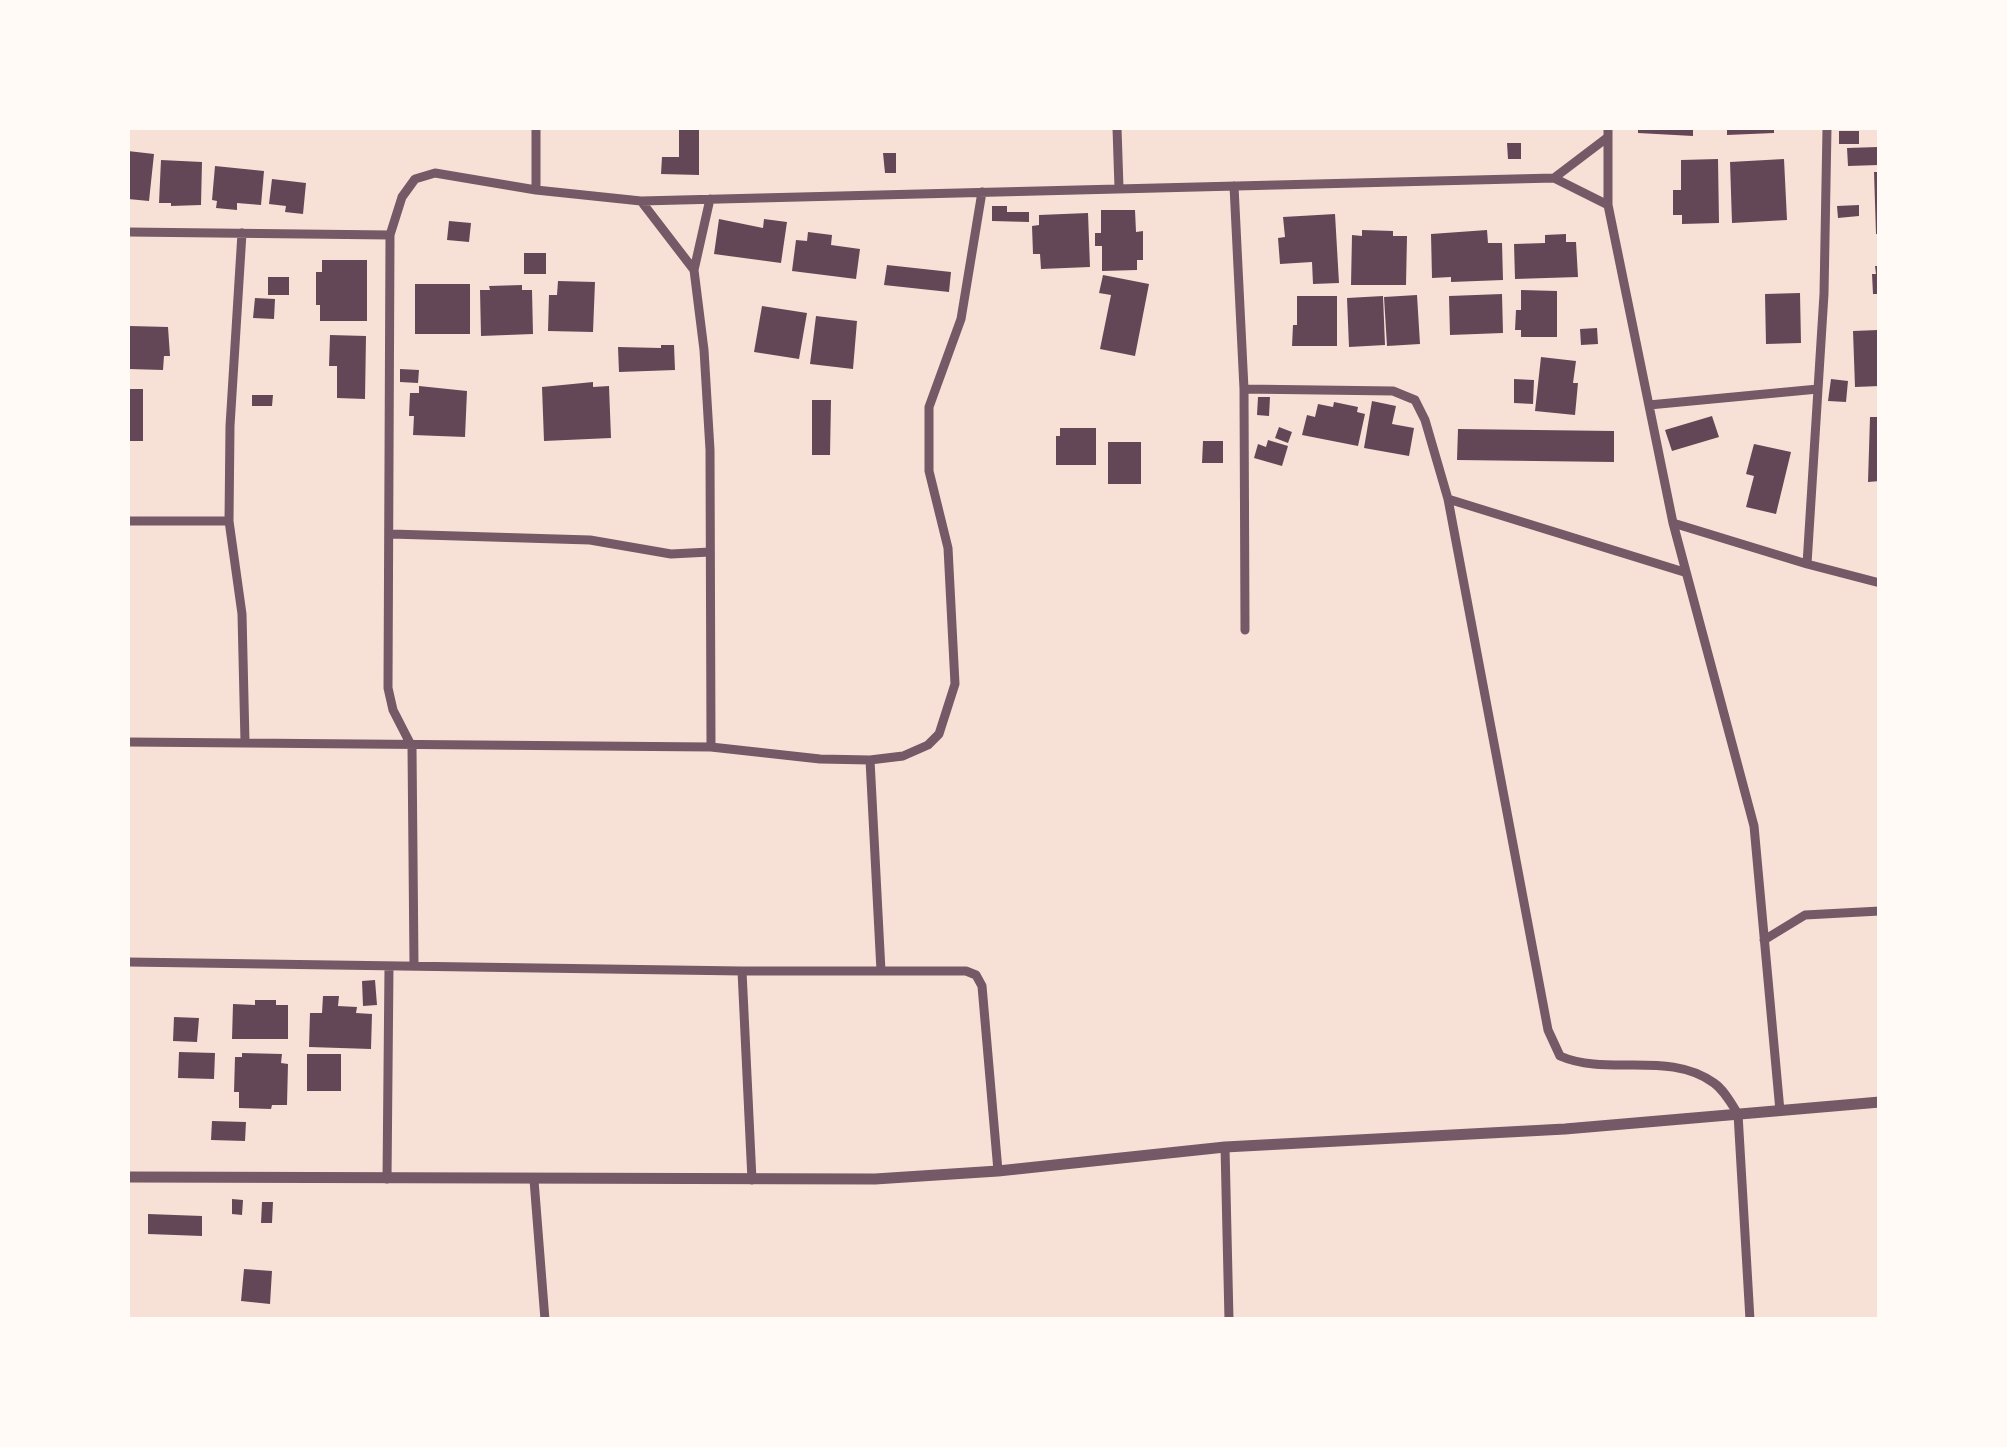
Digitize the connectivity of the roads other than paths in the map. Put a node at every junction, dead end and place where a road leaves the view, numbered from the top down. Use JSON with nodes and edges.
{"nodes":[{"id":1,"x":536,"y":128,"type":"edge"},
{"id":2,"x":1117,"y":128,"type":"edge"},
{"id":3,"x":1827,"y":128,"type":"edge"},
{"id":4,"x":1608,"y":132,"type":"edge"},
{"id":5,"x":1554,"y":178,"type":"junction"},
{"id":6,"x":1234,"y":186,"type":"junction"},
{"id":7,"x":1119,"y":188,"type":"junction"},
{"id":8,"x":536,"y":190,"type":"junction"},
{"id":9,"x":982,"y":192,"type":"junction"},
{"id":10,"x":710,"y":199,"type":"junction"},
{"id":11,"x":641,"y":200,"type":"junction"},
{"id":12,"x":1608,"y":205,"type":"junction"},
{"id":13,"x":128,"y":232,"type":"edge"},
{"id":14,"x":242,"y":233,"type":"junction"},
{"id":15,"x":390,"y":235,"type":"junction"},
{"id":16,"x":694,"y":270,"type":"junction"},
{"id":17,"x":1244,"y":389,"type":"junction"},
{"id":18,"x":1818,"y":389,"type":"junction"},
{"id":19,"x":1649,"y":405,"type":"junction"},
{"id":20,"x":1448,"y":499,"type":"junction"},
{"id":21,"x":128,"y":521,"type":"edge"},
{"id":22,"x":229,"y":521,"type":"junction"},
{"id":23,"x":1673,"y":523,"type":"junction"},
{"id":24,"x":391,"y":534,"type":"junction"},
{"id":25,"x":710,"y":552,"type":"junction"},
{"id":26,"x":1807,"y":564,"type":"junction"},
{"id":27,"x":1684,"y":572,"type":"junction"},
{"id":28,"x":1880,"y":583,"type":"edge"},
{"id":29,"x":1245,"y":630,"type":"dead end"},
{"id":30,"x":128,"y":742,"type":"edge"},
{"id":31,"x":245,"y":742,"type":"junction"},
{"id":32,"x":412,"y":747,"type":"junction"},
{"id":33,"x":712,"y":748,"type":"junction"},
{"id":34,"x":870,"y":760,"type":"junction"},
{"id":35,"x":1880,"y":911,"type":"edge"},
{"id":36,"x":1764,"y":940,"type":"junction"},
{"id":37,"x":128,"y":962,"type":"edge"},
{"id":38,"x":414,"y":965,"type":"junction"},
{"id":39,"x":389,"y":966,"type":"junction"},
{"id":40,"x":742,"y":971,"type":"junction"},
{"id":41,"x":880,"y":971,"type":"junction"},
{"id":42,"x":1880,"y":1102,"type":"edge"},
{"id":43,"x":1780,"y":1111,"type":"junction"},
{"id":44,"x":1738,"y":1114,"type":"junction"},
{"id":45,"x":1225,"y":1147,"type":"junction"},
{"id":46,"x":998,"y":1171,"type":"junction"},
{"id":47,"x":128,"y":1176,"type":"edge"},
{"id":48,"x":387,"y":1179,"type":"junction"},
{"id":49,"x":534,"y":1180,"type":"junction"},
{"id":50,"x":752,"y":1180,"type":"junction"},
{"id":51,"x":545,"y":1320,"type":"edge"},
{"id":52,"x":1228,"y":1320,"type":"edge"},
{"id":53,"x":1750,"y":1320,"type":"edge"}],
"edges":[{"from":1,"to":8,"type":"street"},
{"from":2,"to":7,"type":"street"},
{"from":3,"to":18,"type":"street"},
{"from":4,"to":5,"type":"street"},
{"from":4,"to":12,"type":"street"},
{"from":5,"to":6,"type":"street"},
{"from":5,"to":12,"type":"street"},
{"from":6,"to":7,"type":"street"},
{"from":6,"to":17,"type":"street"},
{"from":7,"to":9,"type":"street"},
{"from":8,"to":11,"type":"street"},
{"from":8,"to":15,"type":"street"},
{"from":9,"to":10,"type":"street"},
{"from":9,"to":34,"type":"street"},
{"from":10,"to":11,"type":"street"},
{"from":10,"to":16,"type":"street"},
{"from":11,"to":16,"type":"street"},
{"from":12,"to":19,"type":"street"},
{"from":13,"to":14,"type":"street"},
{"from":14,"to":15,"type":"street"},
{"from":14,"to":22,"type":"street"},
{"from":15,"to":24,"type":"street"},
{"from":16,"to":25,"type":"street"},
{"from":17,"to":20,"type":"street"},
{"from":17,"to":29,"type":"street"},
{"from":18,"to":19,"type":"street"},
{"from":18,"to":26,"type":"street"},
{"from":19,"to":23,"type":"street"},
{"from":20,"to":27,"type":"street"},
{"from":20,"to":44,"type":"street"},
{"from":21,"to":22,"type":"street"},
{"from":22,"to":31,"type":"street"},
{"from":23,"to":26,"type":"street"},
{"from":23,"to":27,"type":"street"},
{"from":24,"to":25,"type":"street"},
{"from":24,"to":32,"type":"street"},
{"from":25,"to":33,"type":"street"},
{"from":26,"to":28,"type":"street"},
{"from":27,"to":36,"type":"street"},
{"from":30,"to":31,"type":"street"},
{"from":31,"to":32,"type":"street"},
{"from":32,"to":33,"type":"street"},
{"from":32,"to":38,"type":"street"},
{"from":33,"to":34,"type":"street"},
{"from":34,"to":41,"type":"street"},
{"from":35,"to":36,"type":"street"},
{"from":36,"to":43,"type":"street"},
{"from":37,"to":39,"type":"street"},
{"from":38,"to":39,"type":"street"},
{"from":38,"to":40,"type":"street"},
{"from":39,"to":48,"type":"street"},
{"from":40,"to":41,"type":"street"},
{"from":40,"to":50,"type":"street"},
{"from":41,"to":46,"type":"street"},
{"from":42,"to":43,"type":"street"},
{"from":43,"to":44,"type":"street"},
{"from":44,"to":45,"type":"street"},
{"from":44,"to":53,"type":"street"},
{"from":45,"to":46,"type":"street"},
{"from":45,"to":52,"type":"street"},
{"from":46,"to":50,"type":"street"},
{"from":47,"to":48,"type":"street"},
{"from":48,"to":49,"type":"street"},
{"from":49,"to":50,"type":"street"},
{"from":49,"to":51,"type":"street"}]}
